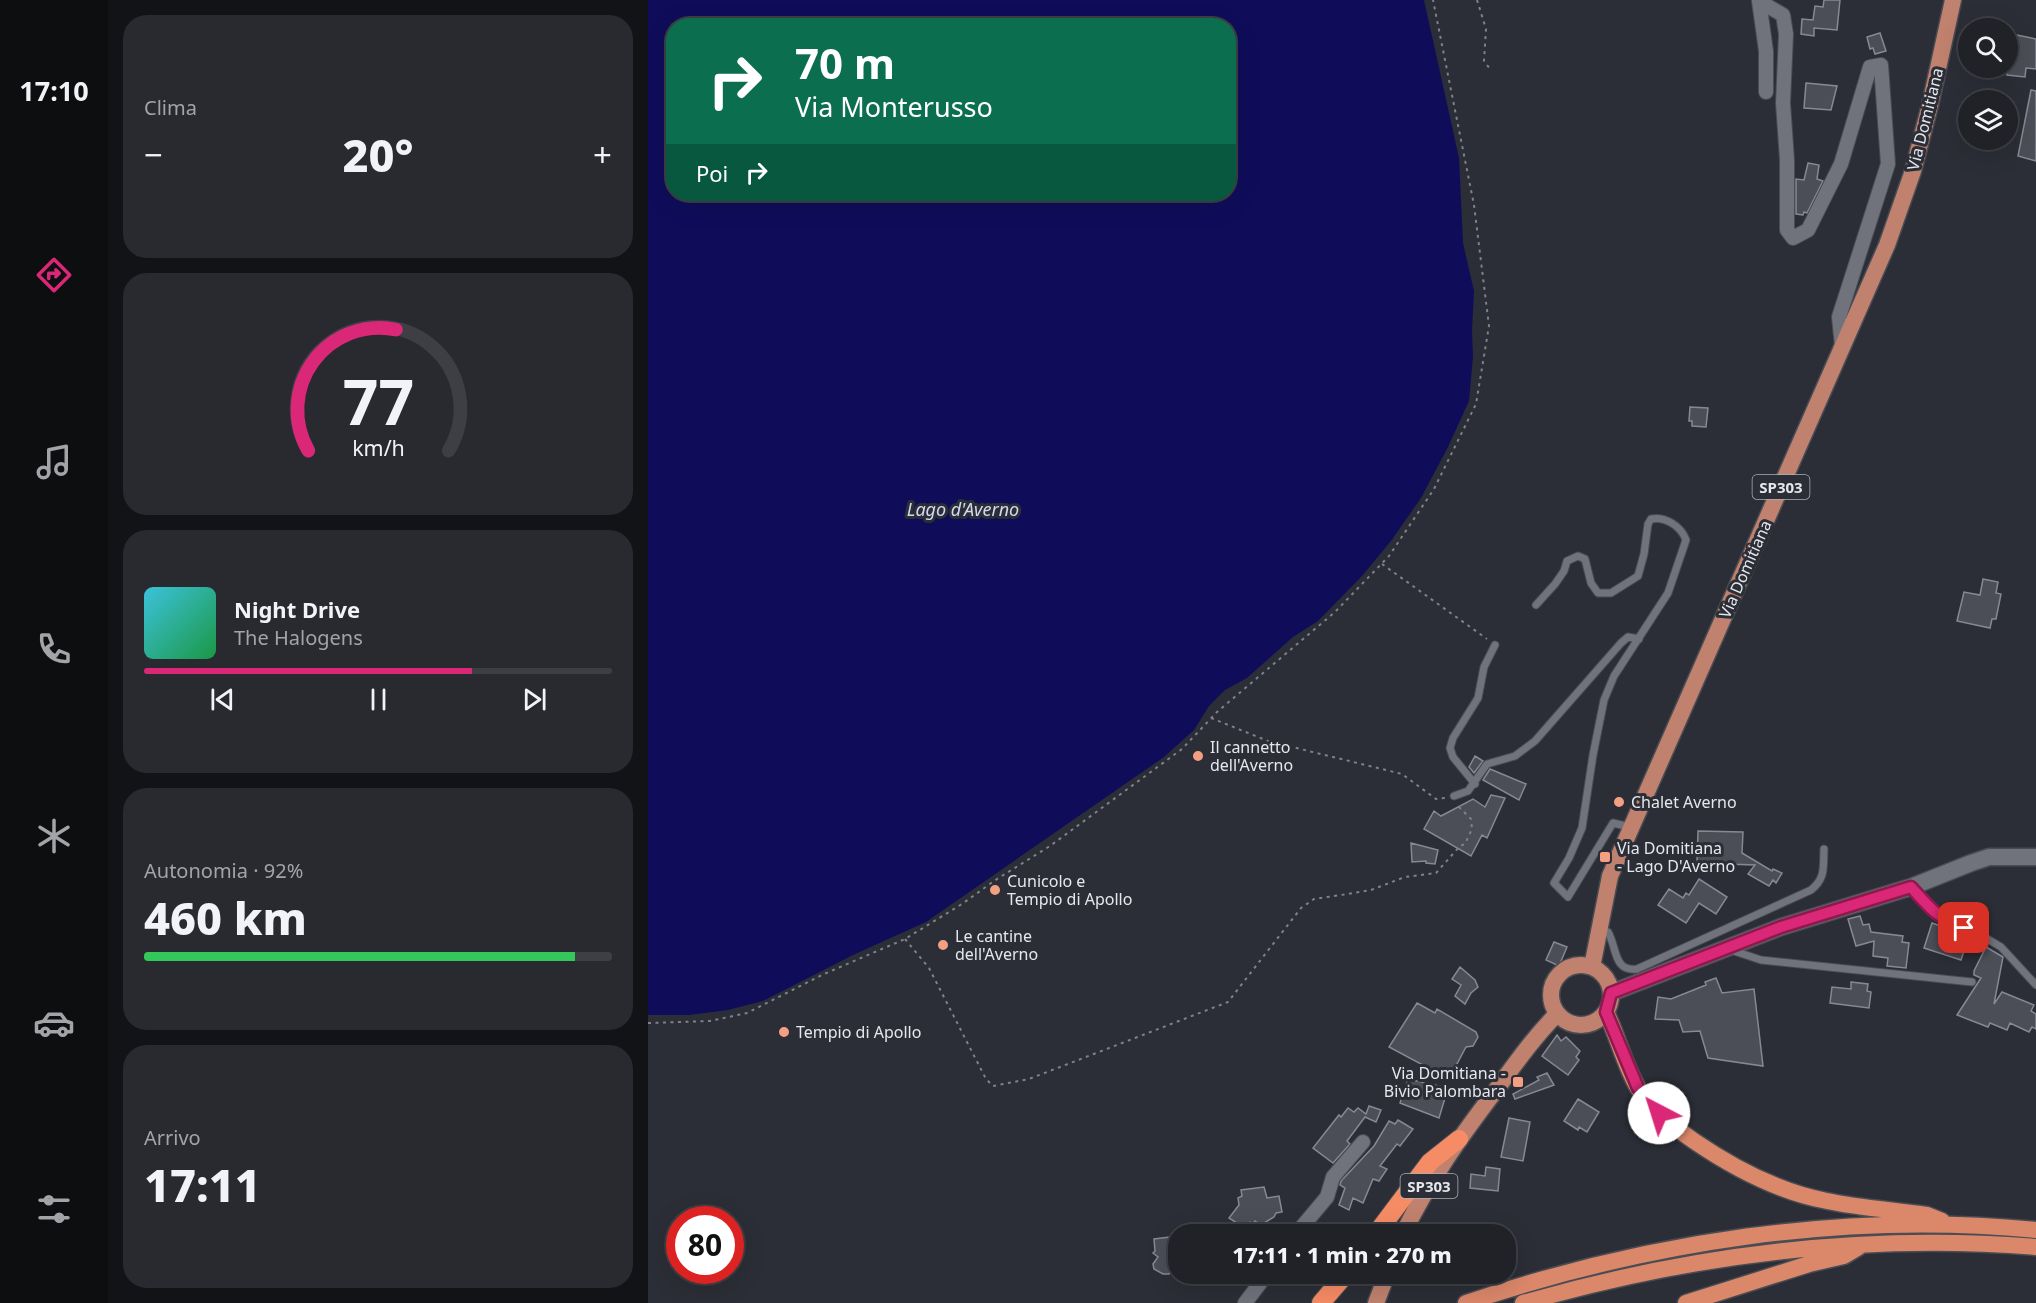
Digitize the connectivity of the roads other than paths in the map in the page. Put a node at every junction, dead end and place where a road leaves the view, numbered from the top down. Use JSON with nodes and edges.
{"nodes":[{"id":1,"x":1953,"y":0,"type":"edge"},
{"id":2,"x":1766,"y":92,"type":"dead end"},
{"id":3,"x":1842,"y":348,"type":"junction"},
{"id":4,"x":1536,"y":605,"type":"dead end"},
{"id":5,"x":1639,"y":639,"type":"junction"},
{"id":6,"x":1495,"y":645,"type":"road end"},
{"id":7,"x":1475,"y":784,"type":"junction"},
{"id":8,"x":1454,"y":796,"type":"road end"},
{"id":9,"x":1632,"y":827,"type":"junction"},
{"id":10,"x":1824,"y":849,"type":"dead end"},
{"id":11,"x":2036,"y":857,"type":"edge"},
{"id":12,"x":1911,"y":887,"type":"junction"},
{"id":13,"x":1600,"y":929,"type":"junction"},
{"id":14,"x":1727,"y":948,"type":"junction"},
{"id":15,"x":1592,"y":968,"type":"junction"},
{"id":16,"x":1972,"y":982,"type":"dead end"},
{"id":17,"x":2036,"y":985,"type":"edge"},
{"id":18,"x":1611,"y":993,"type":"junction"},
{"id":19,"x":1606,"y":1012,"type":"junction"},
{"id":20,"x":1557,"y":1014,"type":"junction"},
{"id":21,"x":1459,"y":1139,"type":"junction"},
{"id":22,"x":1363,"y":1142,"type":"dead end"},
{"id":23,"x":1304,"y":1224,"type":"edge"},
{"id":24,"x":1384,"y":1224,"type":"edge"},
{"id":25,"x":1408,"y":1224,"type":"edge"},
{"id":26,"x":1951,"y":1225,"type":"junction"},
{"id":27,"x":2036,"y":1230,"type":"edge"},
{"id":28,"x":1862,"y":1244,"type":"junction"},
{"id":29,"x":2036,"y":1247,"type":"edge"},
{"id":30,"x":1259,"y":1284,"type":"edge"},
{"id":31,"x":1337,"y":1284,"type":"edge"},
{"id":32,"x":1383,"y":1284,"type":"edge"},
{"id":33,"x":1245,"y":1303,"type":"edge"},
{"id":34,"x":1321,"y":1303,"type":"edge"},
{"id":35,"x":1376,"y":1303,"type":"edge"},
{"id":36,"x":1466,"y":1303,"type":"edge"},
{"id":37,"x":1523,"y":1303,"type":"edge"},
{"id":38,"x":1686,"y":1303,"type":"edge"}],
"edges":[{"from":1,"to":3,"type":"main road","name":"Via Domitiana","number":"SP303"},
{"from":2,"to":3,"type":"street"},
{"from":3,"to":9,"type":"main road","name":"Via Domitiana","number":"SP303"},
{"from":4,"to":5,"type":"lane"},
{"from":5,"to":7,"type":"lane"},
{"from":5,"to":9,"type":"lane"},
{"from":6,"to":7,"type":"lane"},
{"from":7,"to":8,"type":"lane"},
{"from":9,"to":13,"type":"main road","name":"Via Domitiana","number":"SP303"},
{"from":10,"to":13,"type":"lane"},
{"from":11,"to":12,"type":"street"},
{"from":12,"to":14,"type":"street"},
{"from":12,"to":17,"type":"lane"},
{"from":13,"to":15,"type":"main road","name":"Via Domitiana","number":"SP303"},
{"from":14,"to":16,"type":"lane"},
{"from":14,"to":18,"type":"street"},
{"from":15,"to":18,"type":"main road"},
{"from":15,"to":20,"type":"main road"},
{"from":18,"to":19,"type":"main road"},
{"from":19,"to":20,"type":"main road"},
{"from":19,"to":26,"type":"highway"},
{"from":20,"to":21,"type":"main road","number":"SP303"},
{"from":21,"to":24,"type":"highway"},
{"from":21,"to":25,"type":"main road","number":"SP303"},
{"from":22,"to":23,"type":"street"},
{"from":26,"to":27,"type":"highway"},
{"from":26,"to":36,"type":"highway"},
{"from":28,"to":29,"type":"highway"},
{"from":28,"to":37,"type":"highway"},
{"from":28,"to":38,"type":"highway"},
{"from":30,"to":33,"type":"street"},
{"from":31,"to":34,"type":"highway"},
{"from":32,"to":35,"type":"main road"}]}
